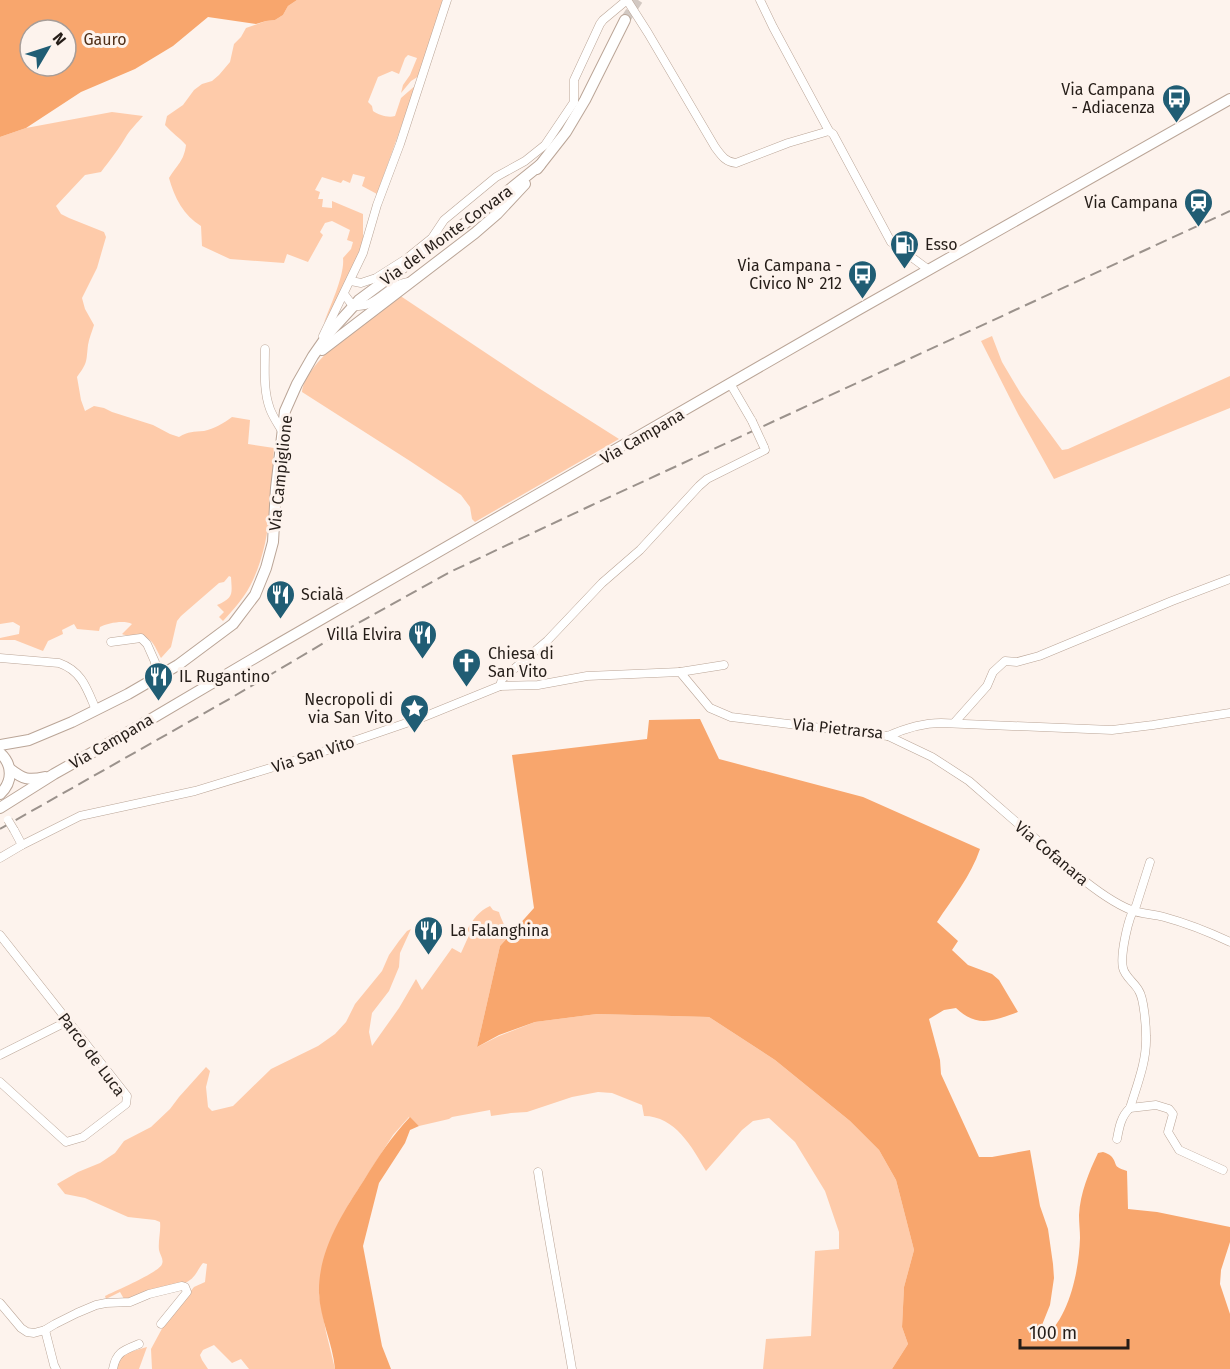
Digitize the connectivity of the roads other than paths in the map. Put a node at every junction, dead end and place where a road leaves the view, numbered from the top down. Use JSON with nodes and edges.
{"nodes":[{"id":1,"x":447,"y":0,"type":"edge"},
{"id":2,"x":627,"y":0,"type":"edge"},
{"id":3,"x":760,"y":0,"type":"edge"},
{"id":4,"x":625,"y":20,"type":"tunnel mouth"},
{"id":5,"x":1230,"y":99,"type":"edge"},
{"id":6,"x":829,"y":131,"type":"junction"},
{"id":7,"x":540,"y":165,"type":"junction"},
{"id":8,"x":929,"y":270,"type":"junction"},
{"id":9,"x":351,"y":281,"type":"junction"},
{"id":10,"x":410,"y":282,"type":"junction"},
{"id":11,"x":344,"y":294,"type":"junction"},
{"id":12,"x":353,"y":306,"type":"junction"},
{"id":13,"x":265,"y":349,"type":"dead end"},
{"id":14,"x":313,"y":356,"type":"junction"},
{"id":15,"x":731,"y":385,"type":"junction"},
{"id":16,"x":282,"y":431,"type":"junction"},
{"id":17,"x":1230,"y":579,"type":"edge"},
{"id":18,"x":111,"y":642,"type":"dead end"},
{"id":19,"x":0,"y":658,"type":"edge"},
{"id":20,"x":724,"y":665,"type":"dead end"},
{"id":21,"x":680,"y":672,"type":"junction"},
{"id":22,"x":154,"y":679,"type":"junction"},
{"id":23,"x":500,"y":686,"type":"junction"},
{"id":24,"x":96,"y":710,"type":"junction"},
{"id":25,"x":1230,"y":713,"type":"edge"},
{"id":26,"x":955,"y":722,"type":"junction"},
{"id":27,"x":888,"y":735,"type":"junction"},
{"id":28,"x":29,"y":740,"type":"junction"},
{"id":29,"x":0,"y":745,"type":"edge"},
{"id":30,"x":0,"y":753,"type":"edge"},
{"id":31,"x":10,"y":767,"type":"junction"},
{"id":32,"x":54,"y":774,"type":"junction"},
{"id":33,"x":0,"y":801,"type":"edge"},
{"id":34,"x":22,"y":845,"type":"junction"},
{"id":35,"x":0,"y":858,"type":"edge"},
{"id":36,"x":1150,"y":862,"type":"dead end"},
{"id":37,"x":1133,"y":911,"type":"junction"},
{"id":38,"x":0,"y":935,"type":"edge"},
{"id":39,"x":1230,"y":942,"type":"edge"},
{"id":40,"x":68,"y":1021,"type":"junction"},
{"id":41,"x":0,"y":1055,"type":"edge"},
{"id":42,"x":0,"y":1082,"type":"edge"},
{"id":43,"x":1130,"y":1108,"type":"junction"},
{"id":44,"x":1117,"y":1139,"type":"dead end"},
{"id":45,"x":1223,"y":1170,"type":"dead end"},
{"id":46,"x":538,"y":1172,"type":"dead end"},
{"id":47,"x":0,"y":1303,"type":"edge"},
{"id":48,"x":161,"y":1324,"type":"dead end"},
{"id":49,"x":45,"y":1330,"type":"junction"},
{"id":50,"x":139,"y":1344,"type":"dead end"},
{"id":51,"x":56,"y":1369,"type":"edge"},
{"id":52,"x":113,"y":1369,"type":"edge"},
{"id":53,"x":572,"y":1369,"type":"edge"}],
"edges":[{"from":1,"to":9,"type":"street","name":"Via Campiglione"},
{"from":2,"to":6,"type":"street"},
{"from":2,"to":9,"type":"street"},
{"from":3,"to":6,"type":"street"},
{"from":4,"to":7,"type":"street","name":"Via del Monte Corvara"},
{"from":5,"to":8,"type":"street","name":"Via Campana"},
{"from":6,"to":8,"type":"street"},
{"from":7,"to":10,"type":"street","name":"Via del Monte Corvara"},
{"from":7,"to":12,"type":"street","name":"Via del Monte Corvara"},
{"from":8,"to":15,"type":"street","name":"Via Campana"},
{"from":9,"to":11,"type":"street","name":"Via Campiglione"},
{"from":10,"to":12,"type":"street","name":"Via del Monte Corvara"},
{"from":10,"to":14,"type":"street","name":"Via del Monte Corvara"},
{"from":11,"to":12,"type":"street"},
{"from":11,"to":14,"type":"street","name":"Via Campiglione"},
{"from":12,"to":14,"type":"street","name":"Via del Monte Corvara"},
{"from":13,"to":16,"type":"street"},
{"from":14,"to":16,"type":"street","name":"Via Campiglione"},
{"from":15,"to":23,"type":"street","name":"Via San Vito","bridge":true},
{"from":15,"to":32,"type":"street","name":"Via Campana"},
{"from":16,"to":22,"type":"street","name":"Via Campiglione"},
{"from":17,"to":26,"type":"street"},
{"from":18,"to":22,"type":"street"},
{"from":19,"to":24,"type":"street"},
{"from":20,"to":21,"type":"street"},
{"from":21,"to":23,"type":"street"},
{"from":21,"to":27,"type":"street","name":"Via Pietrarsa"},
{"from":22,"to":24,"type":"street","name":"Via Campiglione"},
{"from":23,"to":34,"type":"street","name":"Via San Vito"},
{"from":24,"to":28,"type":"street","name":"Via Campiglione"},
{"from":25,"to":26,"type":"street","name":"Via Pietrarsa"},
{"from":26,"to":27,"type":"street","name":"Via Pietrarsa"},
{"from":27,"to":37,"type":"street","name":"Via Cofanara"},
{"from":28,"to":29,"type":"street","name":"Via Campiglione"},
{"from":28,"to":31,"type":"street","name":"Via Campiglione"},
{"from":30,"to":31,"type":"street"},
{"from":31,"to":32,"type":"street","name":"Via Campana"},
{"from":31,"to":33,"type":"street","name":"Via Campiglione"},
{"from":32,"to":33,"type":"street","name":"Via Campana"},
{"from":33,"to":34,"type":"street","bridge":true},
{"from":34,"to":35,"type":"street","name":"Via San Vito"},
{"from":36,"to":37,"type":"street"},
{"from":37,"to":39,"type":"street","name":"Via Cofanara"},
{"from":37,"to":43,"type":"street"},
{"from":38,"to":40,"type":"street","name":"Parco de Luca"},
{"from":40,"to":41,"type":"street"},
{"from":40,"to":42,"type":"street","name":"Parco de Luca"},
{"from":43,"to":44,"type":"street"},
{"from":43,"to":45,"type":"street"},
{"from":46,"to":53,"type":"street"},
{"from":47,"to":49,"type":"street"},
{"from":48,"to":49,"type":"street"},
{"from":49,"to":51,"type":"street"},
{"from":50,"to":52,"type":"street"}]}
